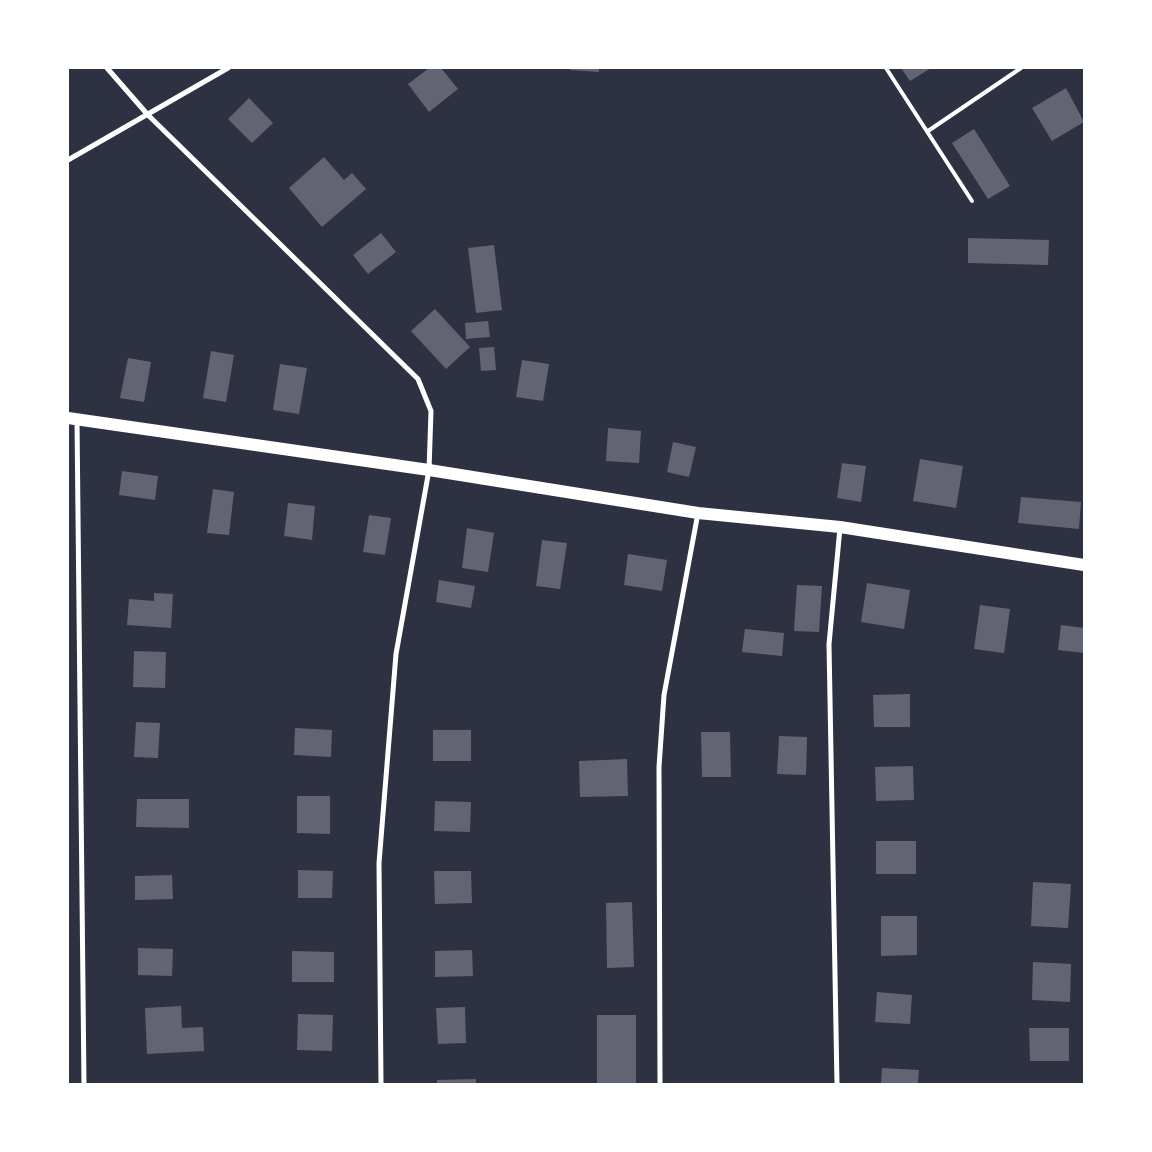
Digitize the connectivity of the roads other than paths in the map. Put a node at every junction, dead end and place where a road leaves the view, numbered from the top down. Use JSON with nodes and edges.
{"nodes":[{"id":1,"x":107,"y":68,"type":"edge"},
{"id":2,"x":228,"y":68,"type":"edge"},
{"id":3,"x":886,"y":68,"type":"edge"},
{"id":4,"x":1021,"y":68,"type":"edge"},
{"id":5,"x":148,"y":115,"type":"junction"},
{"id":6,"x":928,"y":130,"type":"junction"},
{"id":7,"x":68,"y":160,"type":"edge"},
{"id":8,"x":972,"y":201,"type":"dead end"},
{"id":9,"x":72,"y":419,"type":"edge"},
{"id":10,"x":429,"y":470,"type":"junction"},
{"id":11,"x":698,"y":513,"type":"junction"},
{"id":12,"x":840,"y":527,"type":"junction"},
{"id":13,"x":1084,"y":565,"type":"edge"},
{"id":14,"x":84,"y":1084,"type":"edge"},
{"id":15,"x":381,"y":1084,"type":"edge"},
{"id":16,"x":660,"y":1084,"type":"edge"},
{"id":17,"x":837,"y":1084,"type":"edge"}],
"edges":[{"from":1,"to":5,"type":"street"},
{"from":2,"to":5,"type":"street"},
{"from":3,"to":6,"type":"lane"},
{"from":4,"to":6,"type":"lane"},
{"from":5,"to":7,"type":"street"},
{"from":5,"to":10,"type":"street"},
{"from":6,"to":8,"type":"lane"},
{"from":9,"to":10,"type":"main road"},
{"from":9,"to":14,"type":"street"},
{"from":10,"to":11,"type":"main road"},
{"from":10,"to":15,"type":"street"},
{"from":11,"to":12,"type":"main road"},
{"from":11,"to":16,"type":"street"},
{"from":12,"to":13,"type":"main road"},
{"from":12,"to":17,"type":"street"}]}
